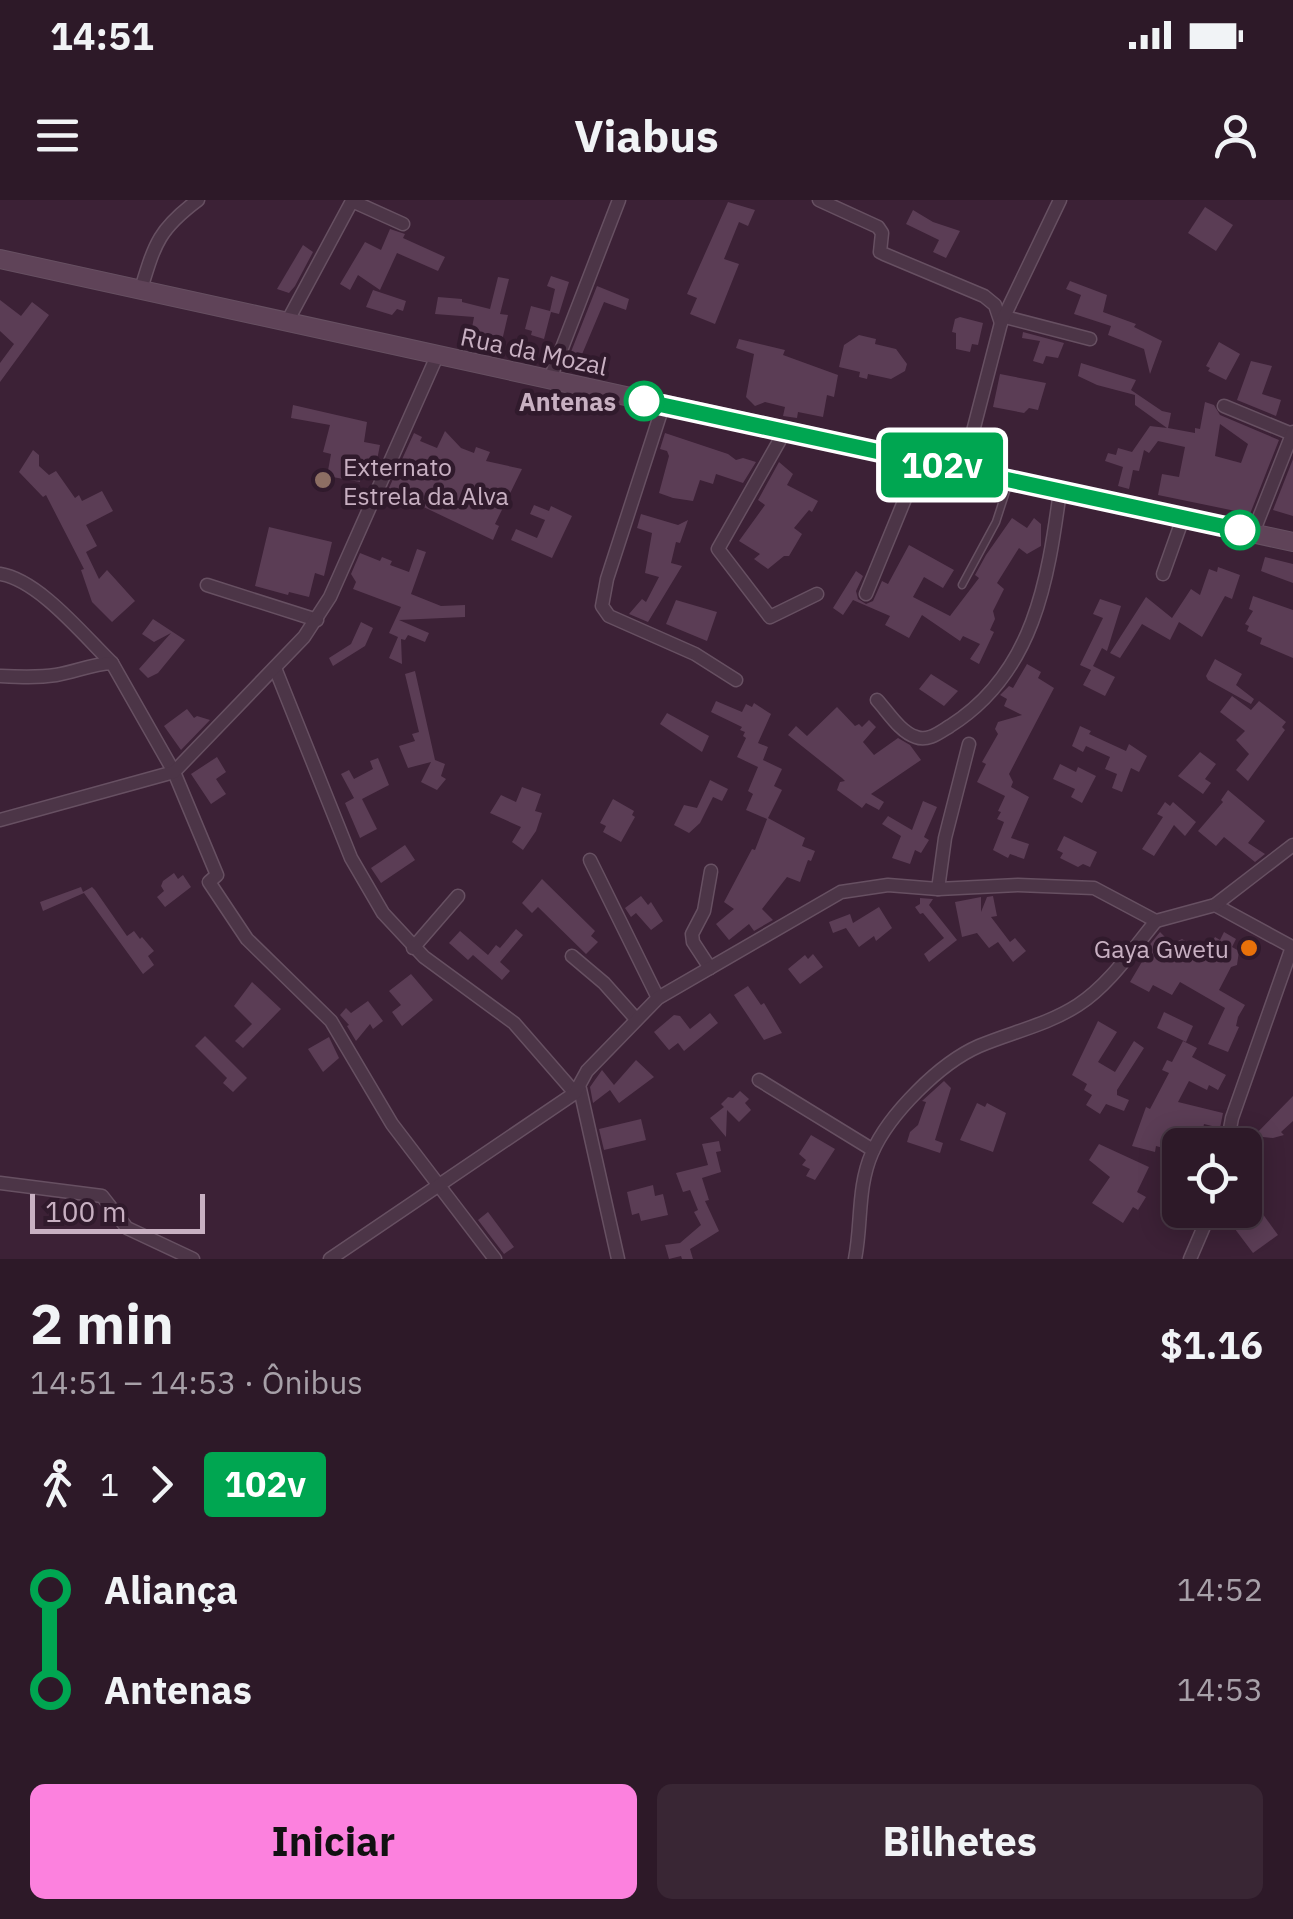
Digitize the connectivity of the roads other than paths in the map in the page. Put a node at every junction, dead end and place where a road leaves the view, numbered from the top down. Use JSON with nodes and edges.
{"nodes":[{"id":1,"x":198,"y":200,"type":"edge"},
{"id":2,"x":619,"y":200,"type":"edge"},
{"id":3,"x":819,"y":200,"type":"edge"},
{"id":4,"x":1060,"y":200,"type":"edge"},
{"id":5,"x":403,"y":224,"type":"dead end"},
{"id":6,"x":0,"y":259,"type":"edge"},
{"id":7,"x":142,"y":289,"type":"junction"},
{"id":8,"x":1003,"y":320,"type":"junction"},
{"id":9,"x":287,"y":322,"type":"junction"},
{"id":10,"x":1090,"y":339,"type":"dead end"},
{"id":11,"x":437,"y":356,"type":"junction"},
{"id":12,"x":550,"y":379,"type":"junction"},
{"id":13,"x":663,"y":406,"type":"junction"},
{"id":14,"x":1224,"y":406,"type":"dead end"},
{"id":15,"x":786,"y":431,"type":"junction"},
{"id":16,"x":1292,"y":433,"type":"edge"},
{"id":17,"x":920,"y":460,"type":"junction"},
{"id":18,"x":963,"y":470,"type":"junction"},
{"id":19,"x":1009,"y":481,"type":"junction"},
{"id":20,"x":1060,"y":491,"type":"junction"},
{"id":21,"x":1183,"y":518,"type":"junction"},
{"id":22,"x":1253,"y":533,"type":"junction"},
{"id":23,"x":1293,"y":542,"type":"edge"},
{"id":24,"x":0,"y":574,"type":"edge"},
{"id":25,"x":1163,"y":574,"type":"dead end"},
{"id":26,"x":207,"y":585,"type":"dead end"},
{"id":27,"x":962,"y":585,"type":"dead end"},
{"id":28,"x":817,"y":594,"type":"dead end"},
{"id":29,"x":866,"y":594,"type":"dead end"},
{"id":30,"x":318,"y":620,"type":"junction"},
{"id":31,"x":112,"y":663,"type":"junction"},
{"id":32,"x":276,"y":668,"type":"junction"},
{"id":33,"x":0,"y":676,"type":"edge"},
{"id":34,"x":736,"y":680,"type":"dead end"},
{"id":35,"x":877,"y":700,"type":"dead end"},
{"id":36,"x":969,"y":744,"type":"dead end"},
{"id":37,"x":174,"y":772,"type":"junction"},
{"id":38,"x":0,"y":820,"type":"edge"},
{"id":39,"x":1293,"y":845,"type":"edge"},
{"id":40,"x":590,"y":860,"type":"dead end"},
{"id":41,"x":712,"y":870,"type":"dead end"},
{"id":42,"x":938,"y":890,"type":"junction"},
{"id":43,"x":458,"y":896,"type":"dead end"},
{"id":44,"x":1215,"y":905,"type":"junction"},
{"id":45,"x":1156,"y":921,"type":"junction"},
{"id":46,"x":1292,"y":947,"type":"edge"},
{"id":47,"x":413,"y":948,"type":"junction"},
{"id":48,"x":572,"y":956,"type":"dead end"},
{"id":49,"x":710,"y":968,"type":"junction"},
{"id":50,"x":658,"y":998,"type":"junction"},
{"id":51,"x":636,"y":1019,"type":"junction"},
{"id":52,"x":759,"y":1080,"type":"dead end"},
{"id":53,"x":577,"y":1091,"type":"junction"},
{"id":54,"x":1230,"y":1128,"type":"edge"},
{"id":55,"x":872,"y":1150,"type":"junction"},
{"id":56,"x":0,"y":1183,"type":"edge"},
{"id":57,"x":438,"y":1187,"type":"junction"},
{"id":58,"x":1203,"y":1228,"type":"edge"},
{"id":59,"x":193,"y":1259,"type":"edge"},
{"id":60,"x":330,"y":1259,"type":"edge"},
{"id":61,"x":495,"y":1259,"type":"edge"},
{"id":62,"x":618,"y":1259,"type":"edge"},
{"id":63,"x":855,"y":1259,"type":"edge"},
{"id":64,"x":1190,"y":1259,"type":"edge"}],
"edges":[{"from":1,"to":7,"type":"street"},
{"from":2,"to":12,"type":"street"},
{"from":3,"to":8,"type":"street"},
{"from":4,"to":8,"type":"street"},
{"from":5,"to":9,"type":"street"},
{"from":6,"to":7,"type":"main road","name":"Rua da Mozal"},
{"from":7,"to":9,"type":"main road","name":"Rua da Mozal"},
{"from":8,"to":10,"type":"street"},
{"from":8,"to":18,"type":"street"},
{"from":9,"to":11,"type":"main road","name":"Rua da Mozal"},
{"from":11,"to":12,"type":"main road","name":"Rua da Mozal"},
{"from":11,"to":30,"type":"street"},
{"from":12,"to":13,"type":"main road","name":"Rua da Mozal"},
{"from":13,"to":15,"type":"main road","name":"Rua da Mozal"},
{"from":13,"to":34,"type":"street"},
{"from":14,"to":16,"type":"street"},
{"from":15,"to":17,"type":"main road","name":"Rua da Mozal"},
{"from":15,"to":28,"type":"street"},
{"from":16,"to":22,"type":"street"},
{"from":17,"to":18,"type":"main road","name":"Rua da Mozal"},
{"from":17,"to":29,"type":"street"},
{"from":18,"to":19,"type":"main road","name":"Rua da Mozal"},
{"from":19,"to":20,"type":"main road","name":"Rua da Mozal"},
{"from":19,"to":27,"type":"lane"},
{"from":20,"to":21,"type":"main road","name":"Rua da Mozal"},
{"from":20,"to":35,"type":"street"},
{"from":21,"to":22,"type":"main road","name":"Rua da Mozal"},
{"from":21,"to":25,"type":"street"},
{"from":22,"to":23,"type":"main road","name":"Rua da Mozal"},
{"from":24,"to":31,"type":"street"},
{"from":26,"to":30,"type":"street"},
{"from":30,"to":32,"type":"street"},
{"from":31,"to":33,"type":"street"},
{"from":31,"to":37,"type":"street"},
{"from":32,"to":37,"type":"street"},
{"from":32,"to":47,"type":"street"},
{"from":36,"to":42,"type":"street"},
{"from":37,"to":38,"type":"street"},
{"from":37,"to":57,"type":"street"},
{"from":39,"to":44,"type":"street"},
{"from":40,"to":50,"type":"street"},
{"from":41,"to":49,"type":"street"},
{"from":42,"to":45,"type":"street"},
{"from":42,"to":49,"type":"street"},
{"from":43,"to":47,"type":"street"},
{"from":44,"to":45,"type":"street"},
{"from":44,"to":46,"type":"street"},
{"from":45,"to":55,"type":"street"},
{"from":46,"to":54,"type":"street"},
{"from":47,"to":53,"type":"street"},
{"from":48,"to":51,"type":"street"},
{"from":49,"to":50,"type":"street"},
{"from":50,"to":51,"type":"street"},
{"from":51,"to":53,"type":"street"},
{"from":52,"to":55,"type":"street"},
{"from":53,"to":57,"type":"street"},
{"from":53,"to":62,"type":"street"},
{"from":55,"to":63,"type":"street"},
{"from":56,"to":59,"type":"street"},
{"from":57,"to":60,"type":"street"},
{"from":57,"to":61,"type":"street"},
{"from":58,"to":64,"type":"street"}]}
